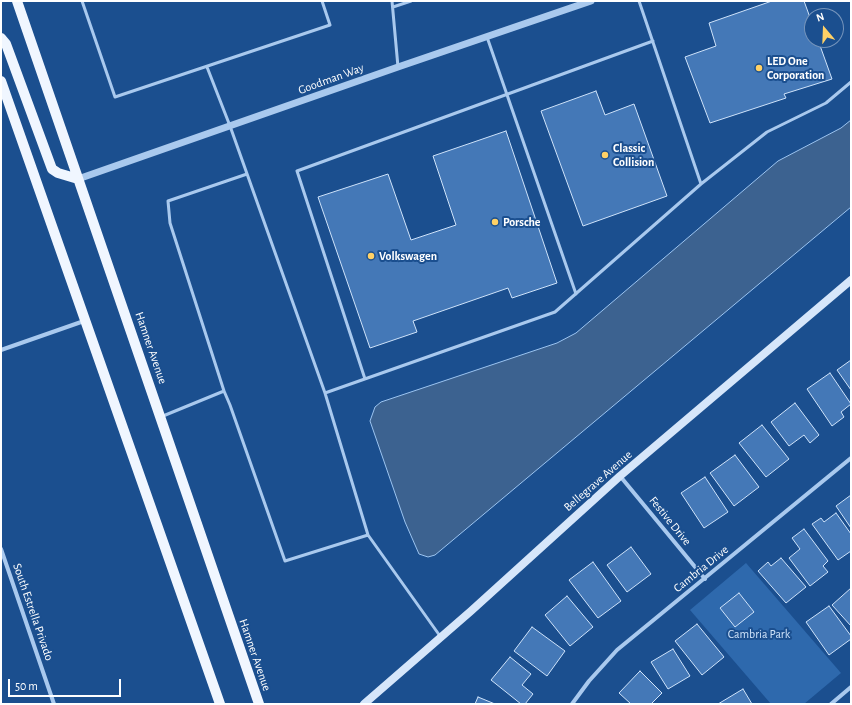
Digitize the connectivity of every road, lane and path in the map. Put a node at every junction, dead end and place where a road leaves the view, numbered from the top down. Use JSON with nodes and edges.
{"nodes":[{"id":1,"x":17,"y":1,"type":"edge"},
{"id":2,"x":82,"y":1,"type":"edge"},
{"id":3,"x":322,"y":1,"type":"edge"},
{"id":4,"x":392,"y":1,"type":"edge"},
{"id":5,"x":411,"y":1,"type":"edge"},
{"id":6,"x":591,"y":1,"type":"edge"},
{"id":7,"x":640,"y":1,"type":"edge"},
{"id":8,"x":393,"y":7,"type":"junction"},
{"id":9,"x":487,"y":36,"type":"junction"},
{"id":10,"x":1,"y":38,"type":"edge"},
{"id":11,"x":653,"y":41,"type":"junction"},
{"id":12,"x":207,"y":67,"type":"junction"},
{"id":13,"x":398,"y":67,"type":"junction"},
{"id":14,"x":1,"y":81,"type":"edge"},
{"id":15,"x":851,"y":82,"type":"edge"},
{"id":16,"x":507,"y":95,"type":"junction"},
{"id":17,"x":230,"y":126,"type":"junction"},
{"id":18,"x":247,"y":174,"type":"junction"},
{"id":19,"x":78,"y":179,"type":"junction"},
{"id":20,"x":701,"y":184,"type":"junction"},
{"id":21,"x":851,"y":280,"type":"edge"},
{"id":22,"x":576,"y":294,"type":"junction"},
{"id":23,"x":84,"y":321,"type":"junction"},
{"id":24,"x":1,"y":350,"type":"edge"},
{"id":25,"x":365,"y":379,"type":"junction"},
{"id":26,"x":224,"y":391,"type":"junction"},
{"id":27,"x":325,"y":393,"type":"junction"},
{"id":28,"x":161,"y":416,"type":"junction"},
{"id":29,"x":851,"y":458,"type":"edge"},
{"id":30,"x":620,"y":476,"type":"junction"},
{"id":31,"x":368,"y":535,"type":"junction"},
{"id":32,"x":1,"y":549,"type":"edge"},
{"id":33,"x":705,"y":579,"type":"junction"},
{"id":34,"x":440,"y":637,"type":"junction"},
{"id":35,"x":851,"y":687,"type":"edge"},
{"id":36,"x":54,"y":704,"type":"edge"},
{"id":37,"x":220,"y":704,"type":"edge"},
{"id":38,"x":259,"y":704,"type":"edge"},
{"id":39,"x":364,"y":704,"type":"edge"},
{"id":40,"x":572,"y":704,"type":"edge"},
{"id":41,"x":831,"y":704,"type":"edge"}],
"edges":[{"from":1,"to":19,"type":"main road","name":"Hamner Avenue"},
{"from":2,"to":12,"type":"lane"},
{"from":3,"to":12,"type":"lane"},
{"from":4,"to":8,"type":"lane"},
{"from":5,"to":8,"type":"lane"},
{"from":6,"to":9,"type":"street","name":"Goodman Way"},
{"from":7,"to":11,"type":"lane"},
{"from":8,"to":13,"type":"lane"},
{"from":9,"to":13,"type":"street","name":"Goodman Way"},
{"from":9,"to":16,"type":"lane"},
{"from":10,"to":19,"type":"main road"},
{"from":11,"to":16,"type":"lane"},
{"from":11,"to":20,"type":"lane"},
{"from":12,"to":17,"type":"lane"},
{"from":13,"to":17,"type":"street","name":"Goodman Way"},
{"from":14,"to":23,"type":"main road"},
{"from":15,"to":20,"type":"lane"},
{"from":16,"to":22,"type":"lane"},
{"from":16,"to":25,"type":"lane"},
{"from":17,"to":18,"type":"lane"},
{"from":17,"to":19,"type":"street","name":"Goodman Way"},
{"from":18,"to":26,"type":"lane"},
{"from":18,"to":27,"type":"lane"},
{"from":19,"to":28,"type":"main road","name":"Hamner Avenue"},
{"from":20,"to":22,"type":"lane"},
{"from":21,"to":30,"type":"main road","name":"Bellegrave Avenue"},
{"from":22,"to":25,"type":"lane"},
{"from":23,"to":24,"type":"street"},
{"from":23,"to":37,"type":"main road"},
{"from":25,"to":27,"type":"lane"},
{"from":26,"to":28,"type":"lane"},
{"from":26,"to":31,"type":"lane"},
{"from":27,"to":31,"type":"lane"},
{"from":28,"to":38,"type":"main road","name":"Hamner Avenue"},
{"from":29,"to":33,"type":"street","name":"Cambria Drive"},
{"from":30,"to":33,"type":"street","name":"Festive Drive"},
{"from":30,"to":34,"type":"main road","name":"Bellegrave Avenue"},
{"from":31,"to":34,"type":"lane"},
{"from":32,"to":36,"type":"street","name":"South Estrella Privado"},
{"from":33,"to":40,"type":"street","name":"Cambria Drive"},
{"from":34,"to":39,"type":"main road","name":"Bellegrave Avenue"},
{"from":35,"to":41,"type":"street"}]}
